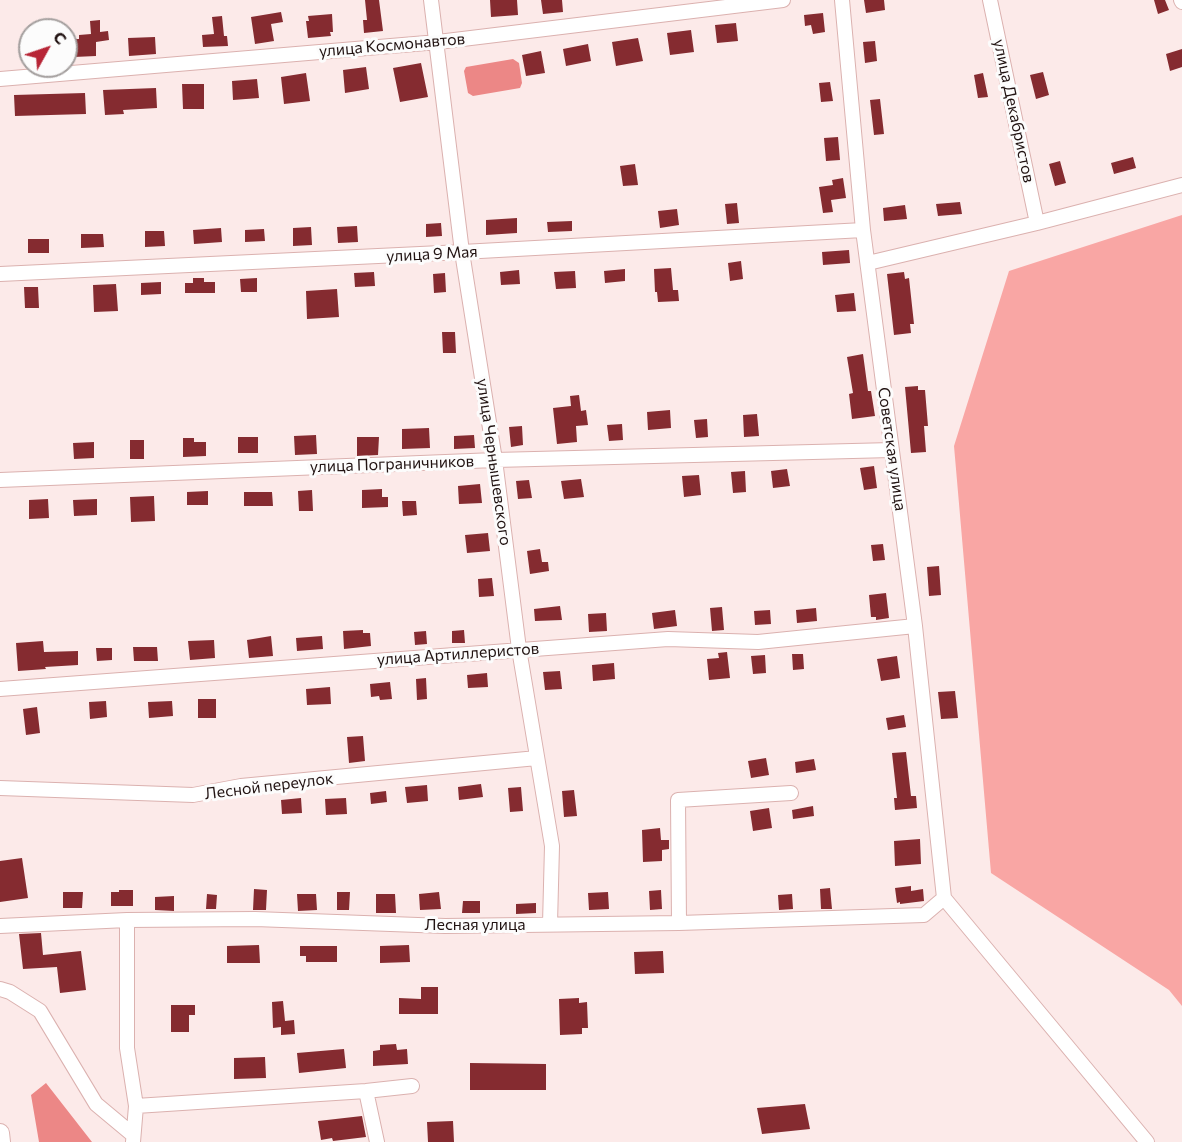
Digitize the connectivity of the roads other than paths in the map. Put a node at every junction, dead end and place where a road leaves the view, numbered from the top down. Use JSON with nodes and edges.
{"nodes":[{"id":1,"x":431,"y":0,"type":"edge"},
{"id":2,"x":783,"y":0,"type":"edge"},
{"id":3,"x":842,"y":0,"type":"edge"},
{"id":4,"x":990,"y":0,"type":"edge"},
{"id":5,"x":438,"y":42,"type":"junction"},
{"id":6,"x":0,"y":79,"type":"edge"},
{"id":7,"x":1182,"y":185,"type":"edge"},
{"id":8,"x":1037,"y":223,"type":"junction"},
{"id":9,"x":863,"y":230,"type":"junction"},
{"id":10,"x":462,"y":252,"type":"junction"},
{"id":11,"x":868,"y":263,"type":"junction"},
{"id":12,"x":0,"y":273,"type":"edge"},
{"id":13,"x":892,"y":450,"type":"junction"},
{"id":14,"x":495,"y":460,"type":"junction"},
{"id":15,"x":0,"y":480,"type":"edge"},
{"id":16,"x":915,"y":626,"type":"junction"},
{"id":17,"x":519,"y":649,"type":"junction"},
{"id":18,"x":0,"y":689,"type":"edge"},
{"id":19,"x":537,"y":758,"type":"junction"},
{"id":20,"x":0,"y":788,"type":"edge"},
{"id":21,"x":791,"y":793,"type":"dead end"},
{"id":22,"x":944,"y":898,"type":"junction"},
{"id":23,"x":127,"y":920,"type":"junction"},
{"id":24,"x":679,"y":923,"type":"junction"},
{"id":25,"x":550,"y":924,"type":"junction"},
{"id":26,"x":0,"y":926,"type":"edge"},
{"id":27,"x":0,"y":989,"type":"edge"},
{"id":28,"x":412,"y":1086,"type":"dead end"},
{"id":29,"x":366,"y":1091,"type":"junction"},
{"id":30,"x":136,"y":1106,"type":"junction"},
{"id":31,"x":0,"y":1133,"type":"edge"},
{"id":32,"x":132,"y":1138,"type":"edge"},
{"id":33,"x":2,"y":1142,"type":"edge"},
{"id":34,"x":377,"y":1142,"type":"edge"},
{"id":35,"x":1147,"y":1142,"type":"edge"}],
"edges":[{"from":1,"to":5,"type":"street","name":"улица Чернышевского"},
{"from":2,"to":5,"type":"street","name":"улица Космонавтов"},
{"from":3,"to":9,"type":"street","name":"Советская улица"},
{"from":4,"to":8,"type":"street","name":"улица Декабристов"},
{"from":5,"to":6,"type":"street","name":"улица Космонавтов"},
{"from":5,"to":10,"type":"street","name":"улица Чернышевского"},
{"from":7,"to":8,"type":"street"},
{"from":8,"to":11,"type":"street"},
{"from":9,"to":10,"type":"street","name":"улица 9 Мая"},
{"from":9,"to":11,"type":"street","name":"Советская улица"},
{"from":10,"to":12,"type":"street","name":"улица 9 Мая"},
{"from":10,"to":14,"type":"street","name":"улица Чернышевского"},
{"from":11,"to":13,"type":"street","name":"Советская улица"},
{"from":13,"to":14,"type":"street","name":"улица Пограничников"},
{"from":13,"to":16,"type":"street","name":"Советская улица"},
{"from":14,"to":15,"type":"street","name":"улица Пограничников"},
{"from":14,"to":17,"type":"street","name":"улица Чернышевского"},
{"from":16,"to":17,"type":"street","name":"улица Артиллеристов"},
{"from":16,"to":22,"type":"street","name":"Советская улица"},
{"from":17,"to":18,"type":"street","name":"улица Артиллеристов"},
{"from":17,"to":19,"type":"street","name":"улица Чернышевского"},
{"from":19,"to":20,"type":"street","name":"Лесной переулок"},
{"from":19,"to":25,"type":"street","name":"улица Чернышевского"},
{"from":21,"to":24,"type":"street"},
{"from":22,"to":24,"type":"street","name":"Лесная улица"},
{"from":22,"to":35,"type":"street"},
{"from":23,"to":25,"type":"street","name":"Лесная улица"},
{"from":23,"to":26,"type":"street","name":"Лесная улица"},
{"from":23,"to":30,"type":"street"},
{"from":24,"to":25,"type":"street","name":"Лесная улица"},
{"from":27,"to":32,"type":"street"},
{"from":28,"to":29,"type":"street"},
{"from":29,"to":30,"type":"street"},
{"from":29,"to":34,"type":"street"},
{"from":30,"to":32,"type":"street"},
{"from":31,"to":33,"type":"street"}]}
